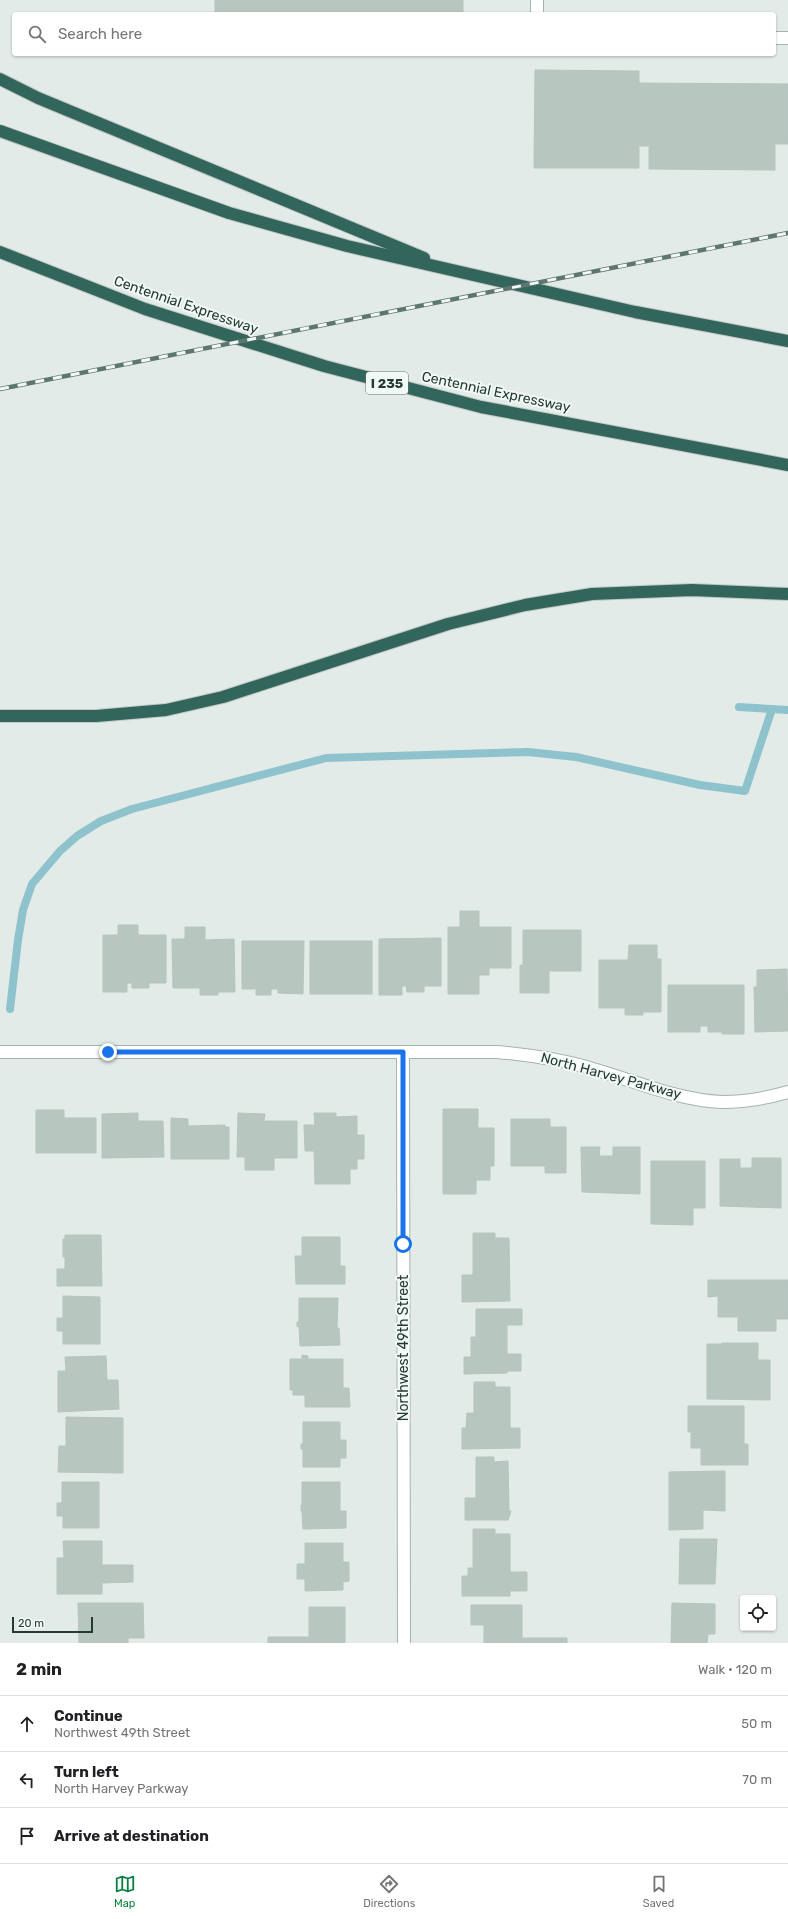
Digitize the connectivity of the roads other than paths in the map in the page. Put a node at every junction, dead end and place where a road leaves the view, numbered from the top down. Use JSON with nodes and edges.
{"nodes":[{"id":1,"x":537,"y":0,"type":"edge"},
{"id":2,"x":537,"y":12,"type":"edge"},
{"id":3,"x":776,"y":38,"type":"edge"},
{"id":4,"x":788,"y":38,"type":"edge"},
{"id":5,"x":0,"y":79,"type":"edge"},
{"id":6,"x":0,"y":131,"type":"edge"},
{"id":7,"x":0,"y":252,"type":"edge"},
{"id":8,"x":456,"y":271,"type":"junction"},
{"id":9,"x":788,"y":341,"type":"edge"},
{"id":10,"x":788,"y":465,"type":"edge"},
{"id":11,"x":788,"y":594,"type":"edge"},
{"id":12,"x":0,"y":716,"type":"edge"},
{"id":13,"x":0,"y":1052,"type":"edge"},
{"id":14,"x":403,"y":1052,"type":"junction"},
{"id":15,"x":788,"y":1092,"type":"edge"},
{"id":16,"x":404,"y":1643,"type":"edge"}],
"edges":[{"from":1,"to":2,"type":"street"},
{"from":3,"to":4,"type":"street"},
{"from":5,"to":8,"type":"highway"},
{"from":6,"to":8,"type":"highway"},
{"from":7,"to":10,"type":"highway","name":"Centennial Expressway","number":"I 235"},
{"from":8,"to":9,"type":"highway"},
{"from":11,"to":12,"type":"highway"},
{"from":13,"to":14,"type":"street","name":"North Harvey Parkway"},
{"from":14,"to":15,"type":"street","name":"North Harvey Parkway"},
{"from":14,"to":16,"type":"street","name":"Northwest 49th Street"}]}
